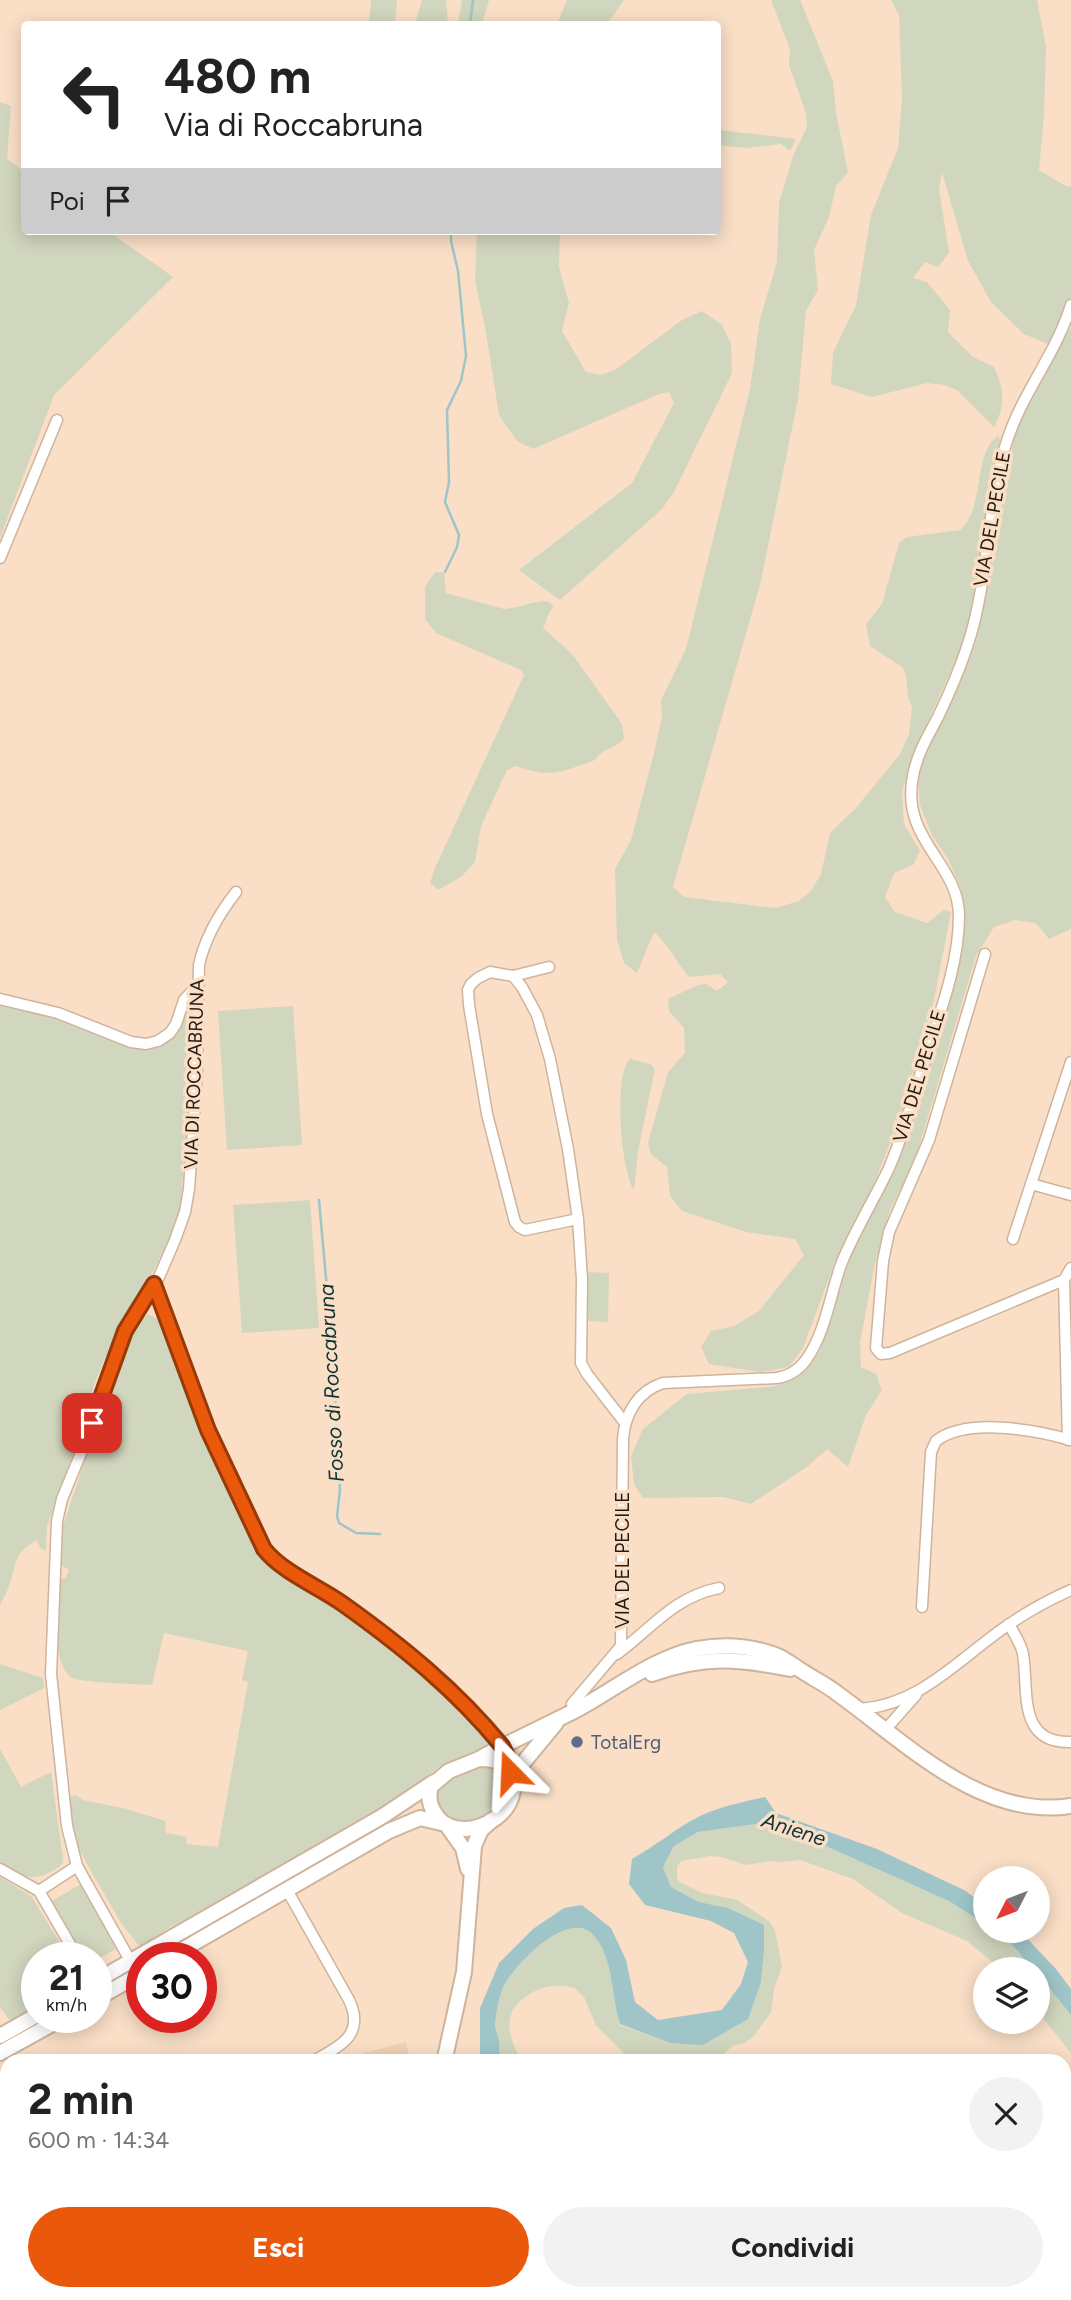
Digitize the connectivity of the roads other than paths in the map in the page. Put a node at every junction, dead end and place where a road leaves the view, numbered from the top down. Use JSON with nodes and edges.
{"nodes":[{"id":1,"x":1071,"y":304,"type":"edge"},
{"id":2,"x":57,"y":420,"type":"dead end"},
{"id":3,"x":0,"y":558,"type":"edge"},
{"id":4,"x":236,"y":892,"type":"dead end"},
{"id":5,"x":985,"y":954,"type":"dead end"},
{"id":6,"x":549,"y":967,"type":"dead end"},
{"id":7,"x":513,"y":976,"type":"junction"},
{"id":8,"x":197,"y":986,"type":"junction"},
{"id":9,"x":0,"y":999,"type":"edge"},
{"id":10,"x":1071,"y":1062,"type":"edge"},
{"id":11,"x":1031,"y":1184,"type":"junction"},
{"id":12,"x":1071,"y":1195,"type":"edge"},
{"id":13,"x":578,"y":1219,"type":"junction"},
{"id":14,"x":1013,"y":1239,"type":"dead end"},
{"id":15,"x":1071,"y":1268,"type":"edge"},
{"id":16,"x":1064,"y":1280,"type":"junction"},
{"id":17,"x":154,"y":1284,"type":"junction"},
{"id":18,"x":625,"y":1423,"type":"junction"},
{"id":19,"x":1070,"y":1440,"type":"edge"},
{"id":20,"x":719,"y":1588,"type":"dead end"},
{"id":21,"x":1071,"y":1590,"type":"edge"},
{"id":22,"x":922,"y":1607,"type":"dead end"},
{"id":23,"x":1009,"y":1624,"type":"junction"},
{"id":24,"x":611,"y":1659,"type":"junction"},
{"id":25,"x":917,"y":1693,"type":"junction"},
{"id":26,"x":859,"y":1709,"type":"junction"},
{"id":27,"x":569,"y":1714,"type":"junction"},
{"id":28,"x":886,"y":1729,"type":"junction"},
{"id":29,"x":1071,"y":1742,"type":"edge"},
{"id":30,"x":502,"y":1746,"type":"junction"},
{"id":31,"x":479,"y":1759,"type":"junction"},
{"id":32,"x":511,"y":1779,"type":"junction"},
{"id":33,"x":434,"y":1782,"type":"junction"},
{"id":34,"x":1071,"y":1806,"type":"edge"},
{"id":35,"x":492,"y":1820,"type":"junction"},
{"id":36,"x":444,"y":1825,"type":"junction"},
{"id":37,"x":77,"y":1866,"type":"junction"},
{"id":38,"x":0,"y":1869,"type":"edge"},
{"id":39,"x":470,"y":1883,"type":"junction"},
{"id":40,"x":287,"y":1890,"type":"junction"},
{"id":41,"x":39,"y":1891,"type":"junction"},
{"id":42,"x":69,"y":1942,"type":"edge"},
{"id":43,"x":166,"y":1942,"type":"edge"},
{"id":44,"x":195,"y":1942,"type":"edge"},
{"id":45,"x":126,"y":1953,"type":"edge"},
{"id":46,"x":21,"y":2024,"type":"edge"},
{"id":47,"x":36,"y":2033,"type":"edge"},
{"id":48,"x":0,"y":2036,"type":"edge"},
{"id":49,"x":0,"y":2053,"type":"edge"},
{"id":50,"x":326,"y":2054,"type":"edge"},
{"id":51,"x":446,"y":2054,"type":"edge"}],
"edges":[{"from":1,"to":18,"type":"street","name":"VIA DEL PECILE"},
{"from":2,"to":3,"type":"street"},
{"from":4,"to":8,"type":"street","name":"VIA DI ROCCABRUNA"},
{"from":5,"to":16,"type":"street","name":"VIA DEL PECILE"},
{"from":6,"to":7,"type":"street"},
{"from":7,"to":13,"type":"street"},
{"from":7,"to":13,"type":"street"},
{"from":8,"to":9,"type":"street"},
{"from":8,"to":17,"type":"street","name":"VIA DI ROCCABRUNA"},
{"from":10,"to":11,"type":"street"},
{"from":11,"to":12,"type":"street"},
{"from":11,"to":14,"type":"street"},
{"from":13,"to":18,"type":"street"},
{"from":15,"to":16,"type":"street"},
{"from":16,"to":19,"type":"street"},
{"from":17,"to":30,"type":"street"},
{"from":17,"to":37,"type":"street","name":"VIA DI ROCCABRUNA"},
{"from":18,"to":24,"type":"street","name":"VIA DEL PECILE"},
{"from":19,"to":22,"type":"street"},
{"from":20,"to":24,"type":"street"},
{"from":21,"to":23,"type":"street"},
{"from":23,"to":25,"type":"street"},
{"from":23,"to":29,"type":"street"},
{"from":24,"to":27,"type":"street","name":"VIA DEL PECILE"},
{"from":25,"to":26,"type":"street"},
{"from":25,"to":28,"type":"street"},
{"from":26,"to":27,"type":"main road"},
{"from":26,"to":28,"type":"main road"},
{"from":27,"to":30,"type":"main road"},
{"from":27,"to":32,"type":"main road"},
{"from":28,"to":34,"type":"main road"},
{"from":30,"to":31,"type":"main road"},
{"from":30,"to":32,"type":"street"},
{"from":31,"to":32,"type":"main road"},
{"from":31,"to":33,"type":"main road"},
{"from":32,"to":35,"type":"main road"},
{"from":33,"to":36,"type":"main road"},
{"from":33,"to":43,"type":"main road"},
{"from":35,"to":36,"type":"main road"},
{"from":35,"to":39,"type":"main road"},
{"from":36,"to":39,"type":"main road"},
{"from":36,"to":40,"type":"main road"},
{"from":37,"to":41,"type":"street"},
{"from":37,"to":45,"type":"street","name":"VIA DI ROCCABRUNA"},
{"from":38,"to":41,"type":"street"},
{"from":39,"to":51,"type":"main road"},
{"from":40,"to":44,"type":"main road"},
{"from":40,"to":50,"type":"street"},
{"from":41,"to":42,"type":"street"},
{"from":46,"to":48,"type":"main road"},
{"from":47,"to":49,"type":"main road"}]}
